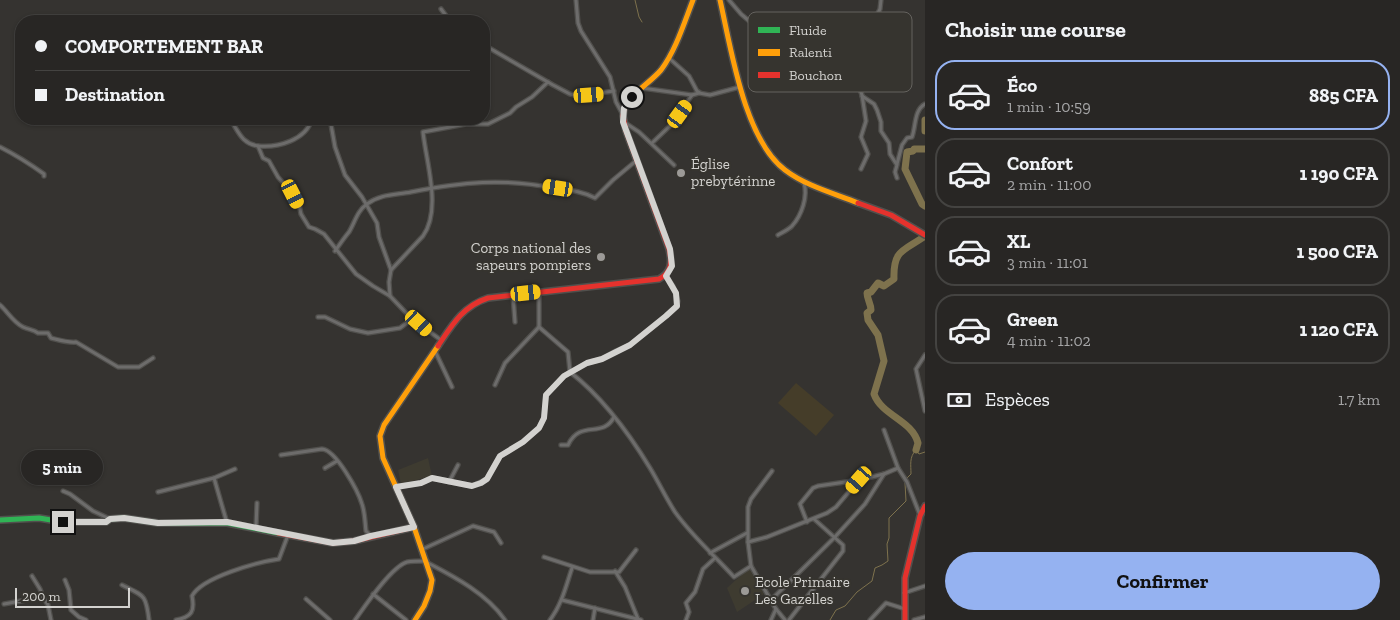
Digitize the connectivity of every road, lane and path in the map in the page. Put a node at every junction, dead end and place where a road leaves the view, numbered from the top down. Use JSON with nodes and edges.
{"nodes":[{"id":1,"x":576,"y":0,"type":"edge"},
{"id":2,"x":693,"y":0,"type":"edge"},
{"id":3,"x":720,"y":0,"type":"edge"},
{"id":4,"x":728,"y":0,"type":"edge"},
{"id":5,"x":441,"y":9,"type":"dead end"},
{"id":6,"x":446,"y":15,"type":"edge"},
{"id":7,"x":748,"y":20,"type":"edge"},
{"id":8,"x":490,"y":48,"type":"edge"},
{"id":9,"x":668,"y":58,"type":"junction"},
{"id":10,"x":548,"y":82,"type":"junction"},
{"id":11,"x":740,"y":87,"type":"junction"},
{"id":12,"x":642,"y":88,"type":"junction"},
{"id":13,"x":614,"y":91,"type":"junction"},
{"id":14,"x":861,"y":92,"type":"edge"},
{"id":15,"x":692,"y":95,"type":"junction"},
{"id":16,"x":710,"y":95,"type":"junction"},
{"id":17,"x":862,"y":95,"type":"junction"},
{"id":18,"x":925,"y":104,"type":"edge"},
{"id":19,"x":623,"y":114,"type":"junction"},
{"id":20,"x":623,"y":122,"type":"junction"},
{"id":21,"x":490,"y":123,"type":"edge"},
{"id":22,"x":233,"y":125,"type":"edge"},
{"id":23,"x":309,"y":125,"type":"edge"},
{"id":24,"x":331,"y":125,"type":"edge"},
{"id":25,"x":461,"y":125,"type":"edge"},
{"id":26,"x":652,"y":143,"type":"junction"},
{"id":27,"x":258,"y":146,"type":"junction"},
{"id":28,"x":0,"y":147,"type":"edge"},
{"id":29,"x":637,"y":160,"type":"junction"},
{"id":30,"x":674,"y":165,"type":"dead end"},
{"id":31,"x":896,"y":165,"type":"junction"},
{"id":32,"x":861,"y":169,"type":"dead end"},
{"id":33,"x":44,"y":176,"type":"dead end"},
{"id":34,"x":897,"y":178,"type":"dead end"},
{"id":35,"x":804,"y":182,"type":"junction"},
{"id":36,"x":430,"y":187,"type":"junction"},
{"id":37,"x":366,"y":204,"type":"junction"},
{"id":38,"x":778,"y":235,"type":"dead end"},
{"id":39,"x":925,"y":235,"type":"edge"},
{"id":40,"x":336,"y":251,"type":"junction"},
{"id":41,"x":391,"y":270,"type":"junction"},
{"id":42,"x":666,"y":276,"type":"junction"},
{"id":43,"x":539,"y":292,"type":"junction"},
{"id":44,"x":513,"y":295,"type":"junction"},
{"id":45,"x":390,"y":296,"type":"junction"},
{"id":46,"x":0,"y":305,"type":"edge"},
{"id":47,"x":318,"y":317,"type":"dead end"},
{"id":48,"x":412,"y":319,"type":"junction"},
{"id":49,"x":515,"y":322,"type":"dead end"},
{"id":50,"x":539,"y":327,"type":"junction"},
{"id":51,"x":441,"y":340,"type":"junction"},
{"id":52,"x":435,"y":350,"type":"junction"},
{"id":53,"x":925,"y":355,"type":"edge"},
{"id":54,"x":152,"y":358,"type":"dead end"},
{"id":55,"x":570,"y":372,"type":"junction"},
{"id":56,"x":495,"y":385,"type":"dead end"},
{"id":57,"x":452,"y":387,"type":"dead end"},
{"id":58,"x":924,"y":406,"type":"edge"},
{"id":59,"x":925,"y":411,"type":"edge"},
{"id":60,"x":614,"y":417,"type":"junction"},
{"id":61,"x":884,"y":430,"type":"dead end"},
{"id":62,"x":561,"y":445,"type":"dead end"},
{"id":63,"x":281,"y":455,"type":"dead end"},
{"id":64,"x":337,"y":461,"type":"junction"},
{"id":65,"x":458,"y":465,"type":"dead end"},
{"id":66,"x":325,"y":468,"type":"dead end"},
{"id":67,"x":898,"y":468,"type":"junction"},
{"id":68,"x":235,"y":469,"type":"dead end"},
{"id":69,"x":772,"y":472,"type":"dead end"},
{"id":70,"x":884,"y":474,"type":"junction"},
{"id":71,"x":214,"y":478,"type":"junction"},
{"id":72,"x":859,"y":480,"type":"junction"},
{"id":73,"x":450,"y":482,"type":"junction"},
{"id":74,"x":396,"y":487,"type":"junction"},
{"id":75,"x":63,"y":491,"type":"dead end"},
{"id":76,"x":158,"y":492,"type":"dead end"},
{"id":77,"x":258,"y":503,"type":"dead end"},
{"id":78,"x":925,"y":506,"type":"edge"},
{"id":79,"x":920,"y":516,"type":"junction"},
{"id":80,"x":110,"y":519,"type":"junction"},
{"id":81,"x":814,"y":519,"type":"junction"},
{"id":82,"x":0,"y":520,"type":"edge"},
{"id":83,"x":227,"y":522,"type":"junction"},
{"id":84,"x":807,"y":522,"type":"junction"},
{"id":85,"x":256,"y":527,"type":"junction"},
{"id":86,"x":414,"y":527,"type":"junction"},
{"id":87,"x":748,"y":533,"type":"junction"},
{"id":88,"x":288,"y":535,"type":"junction"},
{"id":89,"x":371,"y":536,"type":"junction"},
{"id":90,"x":834,"y":538,"type":"junction"},
{"id":91,"x":748,"y":542,"type":"junction"},
{"id":92,"x":500,"y":544,"type":"dead end"},
{"id":93,"x":422,"y":549,"type":"junction"},
{"id":94,"x":636,"y":550,"type":"dead end"},
{"id":95,"x":710,"y":553,"type":"junction"},
{"id":96,"x":544,"y":557,"type":"dead end"},
{"id":97,"x":715,"y":558,"type":"junction"},
{"id":98,"x":427,"y":562,"type":"junction"},
{"id":99,"x":752,"y":566,"type":"junction"},
{"id":100,"x":572,"y":568,"type":"junction"},
{"id":101,"x":615,"y":572,"type":"junction"},
{"id":102,"x":32,"y":576,"type":"dead end"},
{"id":103,"x":65,"y":580,"type":"dead end"},
{"id":104,"x":122,"y":585,"type":"dead end"},
{"id":105,"x":925,"y":586,"type":"edge"},
{"id":106,"x":904,"y":593,"type":"junction"},
{"id":107,"x":373,"y":594,"type":"junction"},
{"id":108,"x":43,"y":598,"type":"junction"},
{"id":109,"x":306,"y":598,"type":"dead end"},
{"id":110,"x":562,"y":600,"type":"junction"},
{"id":111,"x":771,"y":600,"type":"junction"},
{"id":112,"x":4,"y":604,"type":"dead end"},
{"id":113,"x":595,"y":608,"type":"junction"},
{"id":114,"x":905,"y":608,"type":"junction"},
{"id":115,"x":776,"y":609,"type":"junction"},
{"id":116,"x":617,"y":613,"type":"junction"},
{"id":117,"x":925,"y":617,"type":"edge"},
{"id":118,"x":639,"y":619,"type":"edge"},
{"id":119,"x":50,"y":620,"type":"edge"},
{"id":120,"x":86,"y":620,"type":"edge"},
{"id":121,"x":149,"y":620,"type":"edge"},
{"id":122,"x":176,"y":620,"type":"edge"},
{"id":123,"x":330,"y":620,"type":"edge"},
{"id":124,"x":355,"y":620,"type":"edge"},
{"id":125,"x":406,"y":620,"type":"edge"},
{"id":126,"x":415,"y":620,"type":"edge"},
{"id":127,"x":505,"y":620,"type":"edge"},
{"id":128,"x":550,"y":620,"type":"edge"},
{"id":129,"x":593,"y":620,"type":"edge"},
{"id":130,"x":617,"y":620,"type":"edge"},
{"id":131,"x":686,"y":620,"type":"edge"},
{"id":132,"x":772,"y":620,"type":"edge"},
{"id":133,"x":785,"y":620,"type":"edge"},
{"id":134,"x":789,"y":620,"type":"edge"},
{"id":135,"x":870,"y":620,"type":"edge"},
{"id":136,"x":905,"y":620,"type":"edge"},
{"id":137,"x":914,"y":620,"type":"edge"}],
"edges":[{"from":1,"to":13,"type":"street"},
{"from":2,"to":9,"type":"street"},
{"from":3,"to":11,"type":"street"},
{"from":4,"to":7,"type":"street"},
{"from":5,"to":6,"type":"street"},
{"from":8,"to":10,"type":"street"},
{"from":9,"to":12,"type":"street"},
{"from":9,"to":16,"type":"street"},
{"from":10,"to":13,"type":"street"},
{"from":10,"to":21,"type":"street"},
{"from":11,"to":16,"type":"street"},
{"from":11,"to":35,"type":"street"},
{"from":12,"to":15,"type":"street"},
{"from":12,"to":19,"type":"street"},
{"from":13,"to":19,"type":"street"},
{"from":14,"to":17,"type":"street"},
{"from":15,"to":16,"type":"street"},
{"from":15,"to":26,"type":"street"},
{"from":17,"to":31,"type":"street"},
{"from":17,"to":32,"type":"street"},
{"from":18,"to":31,"type":"street"},
{"from":19,"to":20,"type":"street"},
{"from":20,"to":26,"type":"street"},
{"from":20,"to":29,"type":"street"},
{"from":22,"to":27,"type":"street"},
{"from":23,"to":27,"type":"street"},
{"from":24,"to":37,"type":"street"},
{"from":25,"to":36,"type":"street"},
{"from":26,"to":30,"type":"street"},
{"from":27,"to":40,"type":"street"},
{"from":28,"to":33,"type":"street"},
{"from":29,"to":36,"type":"street"},
{"from":29,"to":42,"type":"street"},
{"from":31,"to":34,"type":"street"},
{"from":35,"to":38,"type":"street"},
{"from":35,"to":39,"type":"street"},
{"from":36,"to":37,"type":"street"},
{"from":36,"to":41,"type":"street"},
{"from":37,"to":40,"type":"street"},
{"from":37,"to":41,"type":"street"},
{"from":40,"to":45,"type":"street"},
{"from":41,"to":45,"type":"street"},
{"from":42,"to":43,"type":"street"},
{"from":42,"to":55,"type":"street"},
{"from":43,"to":44,"type":"street"},
{"from":43,"to":50,"type":"street"},
{"from":44,"to":49,"type":"street"},
{"from":44,"to":51,"type":"street"},
{"from":45,"to":48,"type":"street"},
{"from":46,"to":54,"type":"street"},
{"from":47,"to":48,"type":"street"},
{"from":48,"to":51,"type":"street"},
{"from":50,"to":55,"type":"street"},
{"from":50,"to":56,"type":"street"},
{"from":51,"to":52,"type":"street"},
{"from":52,"to":57,"type":"street"},
{"from":52,"to":74,"type":"street"},
{"from":53,"to":58,"type":"street"},
{"from":55,"to":60,"type":"street"},
{"from":55,"to":73,"type":"street"},
{"from":58,"to":59,"type":"street"},
{"from":60,"to":62,"type":"street"},
{"from":60,"to":95,"type":"street"},
{"from":61,"to":67,"type":"street"},
{"from":63,"to":64,"type":"street"},
{"from":64,"to":66,"type":"street"},
{"from":64,"to":89,"type":"street"},
{"from":65,"to":73,"type":"street"},
{"from":67,"to":70,"type":"street"},
{"from":67,"to":79,"type":"street"},
{"from":68,"to":71,"type":"street"},
{"from":69,"to":87,"type":"street"},
{"from":70,"to":72,"type":"street"},
{"from":70,"to":90,"type":"street"},
{"from":71,"to":76,"type":"street"},
{"from":71,"to":83,"type":"street"},
{"from":72,"to":81,"type":"street"},
{"from":72,"to":84,"type":"street"},
{"from":73,"to":74,"type":"street"},
{"from":74,"to":86,"type":"street"},
{"from":75,"to":80,"type":"street"},
{"from":77,"to":85,"type":"street"},
{"from":78,"to":79,"type":"street"},
{"from":79,"to":106,"type":"street"},
{"from":80,"to":82,"type":"street"},
{"from":80,"to":83,"type":"street"},
{"from":81,"to":84,"type":"street"},
{"from":81,"to":90,"type":"street"},
{"from":83,"to":85,"type":"street"},
{"from":84,"to":91,"type":"street"},
{"from":85,"to":88,"type":"street"},
{"from":86,"to":89,"type":"street"},
{"from":86,"to":93,"type":"street"},
{"from":87,"to":91,"type":"street"},
{"from":87,"to":95,"type":"street"},
{"from":88,"to":89,"type":"street"},
{"from":88,"to":122,"type":"street"},
{"from":90,"to":111,"type":"street"},
{"from":90,"to":134,"type":"street"},
{"from":91,"to":99,"type":"street"},
{"from":92,"to":93,"type":"street"},
{"from":93,"to":98,"type":"street"},
{"from":94,"to":101,"type":"street"},
{"from":95,"to":97,"type":"street"},
{"from":96,"to":100,"type":"street"},
{"from":97,"to":99,"type":"street"},
{"from":97,"to":131,"type":"street"},
{"from":98,"to":107,"type":"street"},
{"from":98,"to":126,"type":"street"},
{"from":98,"to":127,"type":"street"},
{"from":99,"to":111,"type":"street"},
{"from":100,"to":101,"type":"street"},
{"from":100,"to":110,"type":"street"},
{"from":101,"to":118,"type":"street"},
{"from":102,"to":108,"type":"street"},
{"from":103,"to":120,"type":"street"},
{"from":104,"to":121,"type":"street"},
{"from":105,"to":106,"type":"street"},
{"from":106,"to":114,"type":"street"},
{"from":107,"to":124,"type":"street"},
{"from":107,"to":125,"type":"street"},
{"from":108,"to":112,"type":"street"},
{"from":108,"to":119,"type":"street"},
{"from":109,"to":123,"type":"street"},
{"from":110,"to":113,"type":"street"},
{"from":110,"to":128,"type":"street"},
{"from":111,"to":115,"type":"street"},
{"from":113,"to":116,"type":"street"},
{"from":113,"to":129,"type":"street"},
{"from":114,"to":135,"type":"street"},
{"from":114,"to":136,"type":"street"},
{"from":115,"to":132,"type":"street"},
{"from":115,"to":133,"type":"street"},
{"from":116,"to":118,"type":"street"},
{"from":116,"to":130,"type":"street"},
{"from":117,"to":137,"type":"street"}]}
